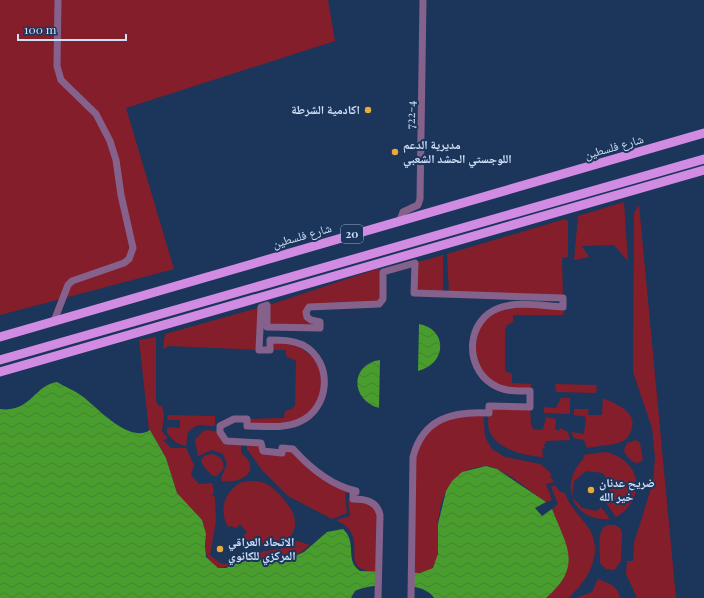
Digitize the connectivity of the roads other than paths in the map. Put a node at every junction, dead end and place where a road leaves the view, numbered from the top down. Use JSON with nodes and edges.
{"nodes":[{"id":1,"x":58,"y":0,"type":"edge"},
{"id":2,"x":423,"y":0,"type":"edge"},
{"id":3,"x":704,"y":133,"type":"edge"},
{"id":4,"x":704,"y":159,"type":"edge"},
{"id":5,"x":704,"y":170,"type":"edge"},
{"id":6,"x":400,"y":220,"type":"junction"},
{"id":7,"x":423,"y":239,"type":"junction"},
{"id":8,"x":369,"y":254,"type":"junction"},
{"id":9,"x":407,"y":255,"type":"junction"},
{"id":10,"x":390,"y":260,"type":"junction"},
{"id":11,"x":54,"y":321,"type":"junction"},
{"id":12,"x":0,"y":337,"type":"edge"},
{"id":13,"x":0,"y":360,"type":"edge"},
{"id":14,"x":0,"y":372,"type":"edge"},
{"id":15,"x":378,"y":598,"type":"edge"},
{"id":16,"x":411,"y":598,"type":"edge"}],
"edges":[{"from":1,"to":11,"type":"street"},
{"from":2,"to":6,"type":"street","name":"722-4"},
{"from":3,"to":6,"type":"main road","name":"شارع فلسطين","number":"20"},
{"from":4,"to":7,"type":"main road","number":"20"},
{"from":5,"to":9,"type":"main road"},
{"from":6,"to":11,"type":"main road","name":"شارع فلسطين","number":"20"},
{"from":7,"to":8,"type":"main road","number":"20"},
{"from":7,"to":9,"type":"main road"},
{"from":8,"to":10,"type":"main road"},
{"from":8,"to":13,"type":"main road","number":"20"},
{"from":9,"to":10,"type":"main road"},
{"from":10,"to":14,"type":"main road"},
{"from":11,"to":12,"type":"main road","name":"شارع فلسطين","number":"20"},
{"from":15,"to":16,"type":"street"}]}
